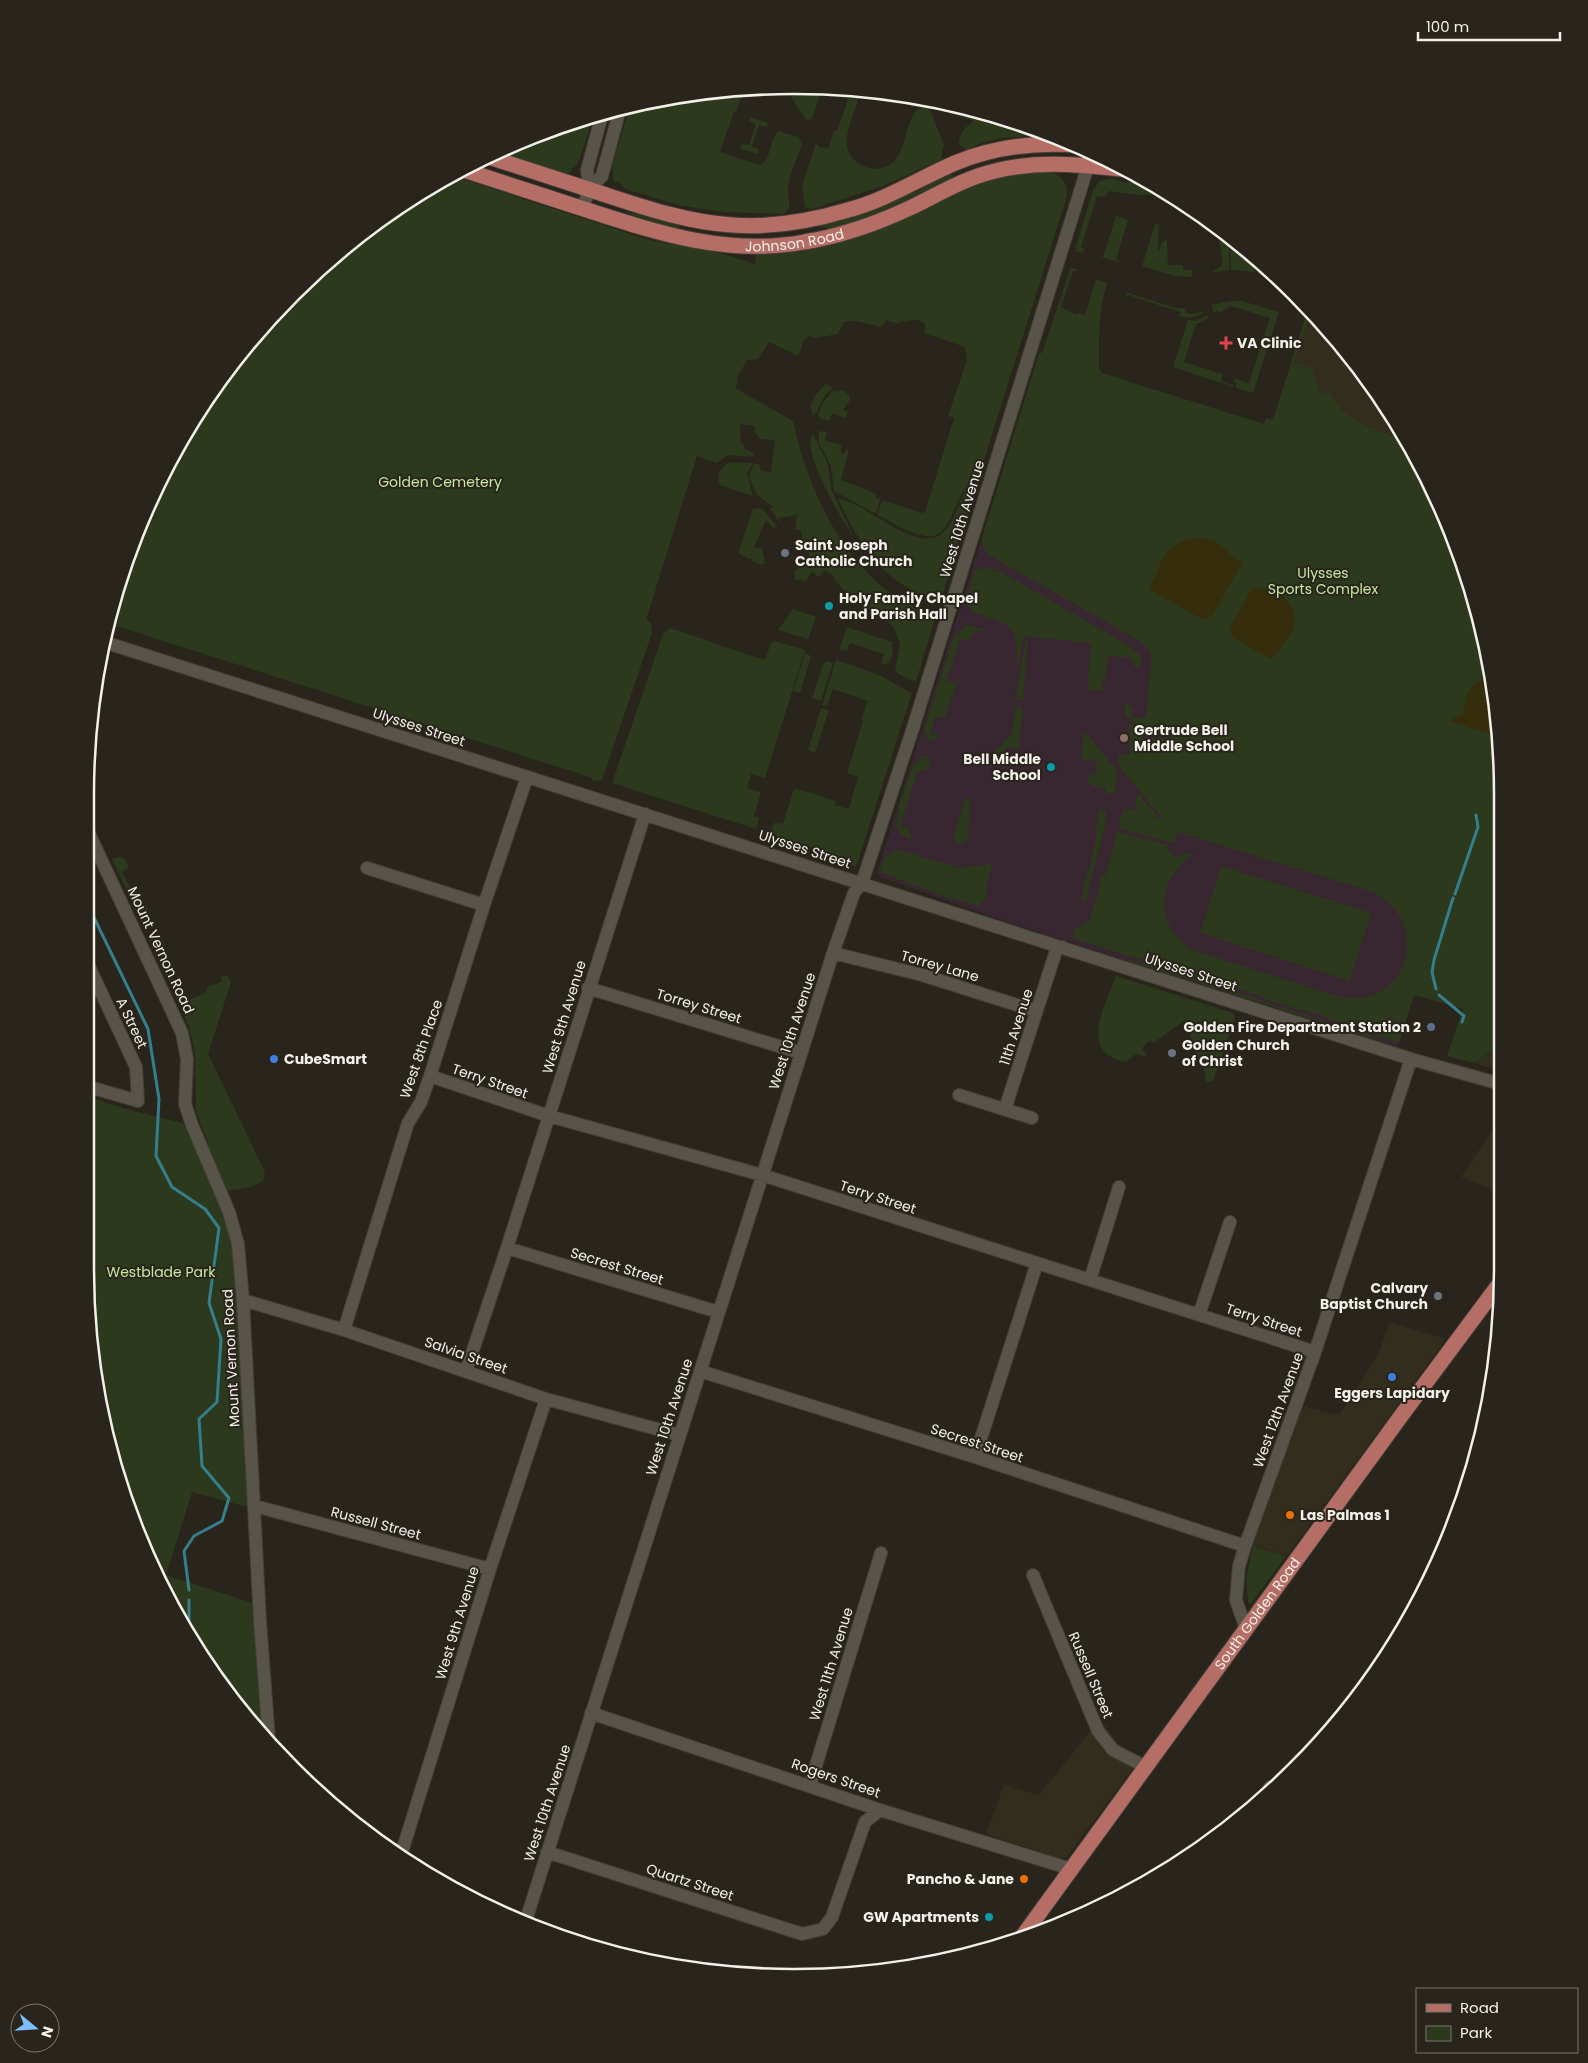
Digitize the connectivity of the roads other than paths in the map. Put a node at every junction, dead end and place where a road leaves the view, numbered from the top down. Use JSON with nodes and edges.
{"nodes":[{"id":1,"x":618,"y":117,"type":"edge"},
{"id":2,"x":600,"y":122,"type":"edge"},
{"id":3,"x":1057,"y":145,"type":"edge"},
{"id":4,"x":498,"y":160,"type":"edge"},
{"id":5,"x":1090,"y":160,"type":"edge"},
{"id":6,"x":472,"y":173,"type":"edge"},
{"id":7,"x":589,"y":189,"type":"junction"},
{"id":8,"x":583,"y":208,"type":"junction"},
{"id":9,"x":110,"y":644,"type":"edge"},
{"id":10,"x":527,"y":777,"type":"junction"},
{"id":11,"x":645,"y":814,"type":"junction"},
{"id":12,"x":94,"y":844,"type":"edge"},
{"id":13,"x":368,"y":868,"type":"dead end"},
{"id":14,"x":862,"y":883,"type":"junction"},
{"id":15,"x":484,"y":905,"type":"junction"},
{"id":16,"x":1059,"y":951,"type":"junction"},
{"id":17,"x":833,"y":954,"type":"junction"},
{"id":18,"x":94,"y":977,"type":"edge"},
{"id":19,"x":588,"y":988,"type":"junction"},
{"id":20,"x":1036,"y":1011,"type":"junction"},
{"id":21,"x":801,"y":1053,"type":"junction"},
{"id":22,"x":1411,"y":1058,"type":"junction"},
{"id":23,"x":430,"y":1076,"type":"junction"},
{"id":24,"x":1494,"y":1082,"type":"edge"},
{"id":25,"x":94,"y":1088,"type":"edge"},
{"id":26,"x":959,"y":1095,"type":"dead end"},
{"id":27,"x":1005,"y":1109,"type":"junction"},
{"id":28,"x":549,"y":1116,"type":"junction"},
{"id":29,"x":1032,"y":1118,"type":"dead end"},
{"id":30,"x":762,"y":1175,"type":"junction"},
{"id":31,"x":1119,"y":1187,"type":"dead end"},
{"id":32,"x":1230,"y":1222,"type":"dead end"},
{"id":33,"x":507,"y":1248,"type":"junction"},
{"id":34,"x":1037,"y":1263,"type":"junction"},
{"id":35,"x":1090,"y":1280,"type":"junction"},
{"id":36,"x":1494,"y":1292,"type":"edge"},
{"id":37,"x":243,"y":1300,"type":"junction"},
{"id":38,"x":718,"y":1312,"type":"junction"},
{"id":39,"x":1199,"y":1315,"type":"junction"},
{"id":40,"x":344,"y":1330,"type":"junction"},
{"id":41,"x":1315,"y":1352,"type":"junction"},
{"id":42,"x":700,"y":1370,"type":"junction"},
{"id":43,"x":466,"y":1371,"type":"junction"},
{"id":44,"x":546,"y":1399,"type":"junction"},
{"id":45,"x":679,"y":1435,"type":"junction"},
{"id":46,"x":975,"y":1457,"type":"junction"},
{"id":47,"x":255,"y":1506,"type":"junction"},
{"id":48,"x":1245,"y":1546,"type":"junction"},
{"id":49,"x":881,"y":1553,"type":"dead end"},
{"id":50,"x":490,"y":1569,"type":"junction"},
{"id":51,"x":1033,"y":1575,"type":"dead end"},
{"id":52,"x":1246,"y":1629,"type":"junction"},
{"id":53,"x":591,"y":1713,"type":"junction"},
{"id":54,"x":268,"y":1731,"type":"edge"},
{"id":55,"x":1146,"y":1767,"type":"junction"},
{"id":56,"x":810,"y":1785,"type":"junction"},
{"id":57,"x":880,"y":1810,"type":"junction"},
{"id":58,"x":403,"y":1849,"type":"edge"},
{"id":59,"x":547,"y":1852,"type":"junction"},
{"id":60,"x":1071,"y":1869,"type":"junction"},
{"id":61,"x":527,"y":1916,"type":"edge"},
{"id":62,"x":1027,"y":1929,"type":"edge"}],
"edges":[{"from":1,"to":7,"type":"street"},
{"from":2,"to":7,"type":"street"},
{"from":3,"to":7,"type":"main road","name":"Johnson Road"},
{"from":4,"to":7,"type":"main road","name":"Johnson Road"},
{"from":5,"to":8,"type":"main road","name":"Johnson Road"},
{"from":5,"to":14,"type":"street","name":"West 10th Avenue"},
{"from":6,"to":8,"type":"main road","name":"Johnson Road"},
{"from":7,"to":8,"type":"street"},
{"from":9,"to":10,"type":"street","name":"Ulysses Street"},
{"from":10,"to":11,"type":"street","name":"Ulysses Street"},
{"from":10,"to":15,"type":"street","name":"West 8th Place"},
{"from":11,"to":14,"type":"street","name":"Ulysses Street"},
{"from":11,"to":19,"type":"street","name":"West 9th Avenue"},
{"from":12,"to":37,"type":"street","name":"Mount Vernon Road"},
{"from":13,"to":15,"type":"street"},
{"from":14,"to":16,"type":"street","name":"Ulysses Street"},
{"from":14,"to":17,"type":"street","name":"West 10th Avenue"},
{"from":15,"to":23,"type":"street","name":"West 8th Place"},
{"from":16,"to":20,"type":"street","name":"11th Avenue"},
{"from":16,"to":22,"type":"street","name":"Ulysses Street"},
{"from":17,"to":20,"type":"street","name":"Torrey Lane"},
{"from":17,"to":21,"type":"street","name":"West 10th Avenue"},
{"from":18,"to":25,"type":"street","name":"A Street"},
{"from":19,"to":21,"type":"street","name":"Torrey Street"},
{"from":19,"to":28,"type":"street","name":"West 9th Avenue"},
{"from":20,"to":27,"type":"street","name":"11th Avenue"},
{"from":21,"to":30,"type":"street","name":"West 10th Avenue"},
{"from":22,"to":24,"type":"street","name":"Ulysses Street"},
{"from":22,"to":41,"type":"street","name":"West 12th Avenue"},
{"from":23,"to":28,"type":"street","name":"Terry Street"},
{"from":23,"to":40,"type":"street","name":"West 8th Place"},
{"from":26,"to":27,"type":"street"},
{"from":27,"to":29,"type":"street"},
{"from":28,"to":30,"type":"street","name":"Terry Street"},
{"from":28,"to":33,"type":"street","name":"West 9th Avenue"},
{"from":30,"to":34,"type":"street","name":"Terry Street"},
{"from":30,"to":38,"type":"street","name":"West 10th Avenue"},
{"from":31,"to":35,"type":"street"},
{"from":32,"to":39,"type":"street"},
{"from":33,"to":38,"type":"street","name":"Secrest Street"},
{"from":33,"to":43,"type":"street","name":"West 9th Avenue"},
{"from":34,"to":35,"type":"street","name":"Terry Street"},
{"from":34,"to":46,"type":"street"},
{"from":35,"to":39,"type":"street","name":"Terry Street"},
{"from":36,"to":52,"type":"main road","name":"South Golden Road"},
{"from":37,"to":40,"type":"street","name":"Salvia Street"},
{"from":37,"to":47,"type":"street","name":"Mount Vernon Road"},
{"from":38,"to":42,"type":"street","name":"West 10th Avenue"},
{"from":39,"to":41,"type":"street","name":"Terry Street"},
{"from":40,"to":43,"type":"street","name":"Salvia Street"},
{"from":41,"to":48,"type":"street","name":"West 12th Avenue"},
{"from":42,"to":45,"type":"street","name":"West 10th Avenue"},
{"from":42,"to":46,"type":"street","name":"Secrest Street"},
{"from":43,"to":44,"type":"street","name":"Salvia Street"},
{"from":44,"to":45,"type":"street","name":"Salvia Street"},
{"from":44,"to":50,"type":"street","name":"West 9th Avenue"},
{"from":45,"to":53,"type":"street","name":"West 10th Avenue"},
{"from":46,"to":48,"type":"street","name":"Secrest Street"},
{"from":47,"to":50,"type":"street","name":"Russell Street"},
{"from":47,"to":54,"type":"street","name":"Mount Vernon Road"},
{"from":48,"to":52,"type":"street","name":"West 12th Avenue"},
{"from":49,"to":56,"type":"street","name":"West 11th Avenue"},
{"from":50,"to":58,"type":"street","name":"West 9th Avenue"},
{"from":51,"to":55,"type":"street","name":"Russell Street"},
{"from":52,"to":55,"type":"main road","name":"South Golden Road"},
{"from":53,"to":56,"type":"street","name":"Rogers Street"},
{"from":53,"to":59,"type":"street","name":"West 10th Avenue"},
{"from":55,"to":60,"type":"main road","name":"South Golden Road"},
{"from":56,"to":57,"type":"street","name":"Rogers Street"},
{"from":57,"to":59,"type":"street","name":"Quartz Street"},
{"from":57,"to":60,"type":"street","name":"Rogers Street"},
{"from":59,"to":61,"type":"street","name":"West 10th Avenue"},
{"from":60,"to":62,"type":"main road","name":"South Golden Road"}]}
